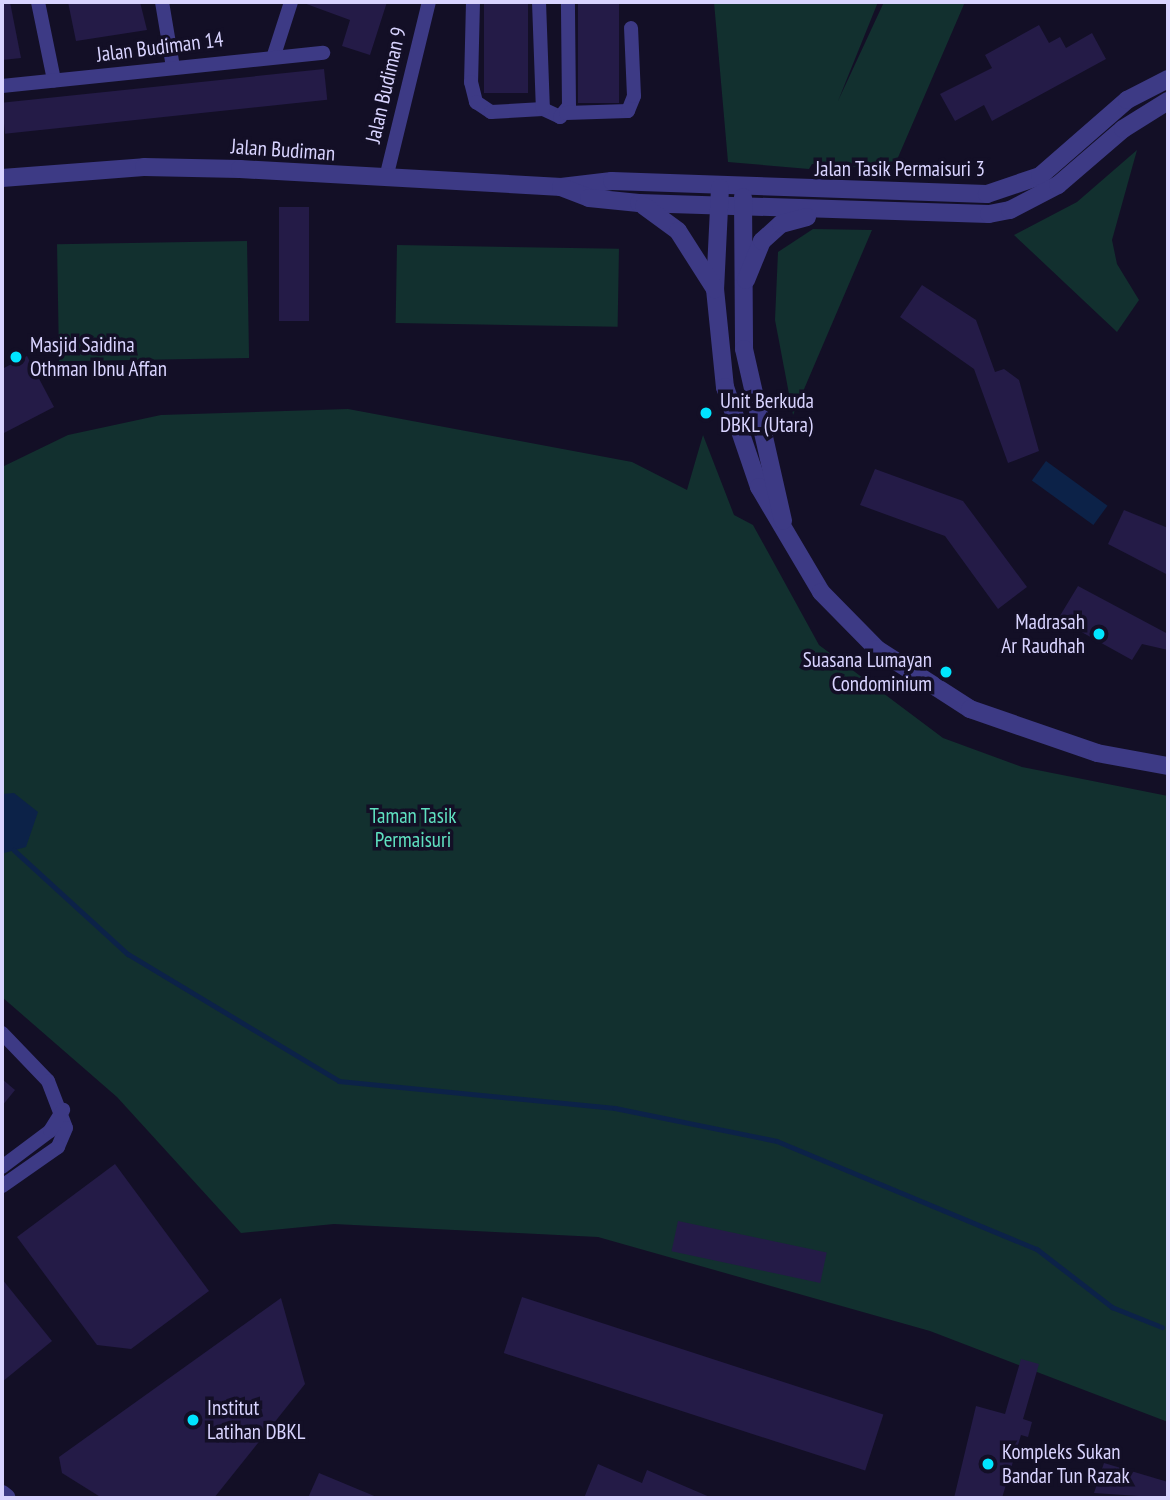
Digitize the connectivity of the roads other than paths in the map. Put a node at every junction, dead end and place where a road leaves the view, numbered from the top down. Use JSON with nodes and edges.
{"nodes":[{"id":1,"x":38,"y":2,"type":"edge"},
{"id":2,"x":162,"y":2,"type":"edge"},
{"id":3,"x":291,"y":2,"type":"edge"},
{"id":4,"x":429,"y":2,"type":"edge"},
{"id":5,"x":474,"y":2,"type":"edge"},
{"id":6,"x":539,"y":2,"type":"edge"},
{"id":7,"x":568,"y":2,"type":"edge"},
{"id":8,"x":631,"y":28,"type":"dead end"},
{"id":9,"x":323,"y":53,"type":"dead end"},
{"id":10,"x":274,"y":55,"type":"junction"},
{"id":11,"x":173,"y":67,"type":"junction"},
{"id":12,"x":1168,"y":79,"type":"edge"},
{"id":13,"x":54,"y":80,"type":"junction"},
{"id":14,"x":2,"y":86,"type":"edge"},
{"id":15,"x":1168,"y":101,"type":"edge"},
{"id":16,"x":543,"y":109,"type":"junction"},
{"id":17,"x":566,"y":113,"type":"junction"},
{"id":18,"x":2,"y":178,"type":"edge"},
{"id":19,"x":386,"y":178,"type":"junction"},
{"id":20,"x":561,"y":187,"type":"junction"},
{"id":21,"x":720,"y":188,"type":"junction"},
{"id":22,"x":743,"y":190,"type":"junction"},
{"id":23,"x":639,"y":203,"type":"junction"},
{"id":24,"x":719,"y":207,"type":"junction"},
{"id":25,"x":743,"y":208,"type":"junction"},
{"id":26,"x":824,"y":212,"type":"junction"},
{"id":27,"x":715,"y":289,"type":"junction"},
{"id":28,"x":740,"y":297,"type":"junction"},
{"id":29,"x":783,"y":524,"type":"junction"},
{"id":30,"x":1168,"y":766,"type":"edge"},
{"id":31,"x":2,"y":1033,"type":"edge"},
{"id":32,"x":63,"y":1110,"type":"junction"},
{"id":33,"x":2,"y":1167,"type":"edge"},
{"id":34,"x":2,"y":1186,"type":"edge"},
{"id":35,"x":2,"y":1494,"type":"edge"},
{"id":36,"x":8,"y":1498,"type":"edge"}],
"edges":[{"from":1,"to":13,"type":"street"},
{"from":2,"to":11,"type":"street"},
{"from":3,"to":10,"type":"street"},
{"from":4,"to":19,"type":"street","name":"Jalan Budiman 9"},
{"from":5,"to":16,"type":"street"},
{"from":6,"to":16,"type":"street"},
{"from":7,"to":17,"type":"street"},
{"from":8,"to":17,"type":"street"},
{"from":9,"to":10,"type":"street","name":"Jalan Budiman 14"},
{"from":10,"to":11,"type":"street","name":"Jalan Budiman 14"},
{"from":11,"to":13,"type":"street","name":"Jalan Budiman 14"},
{"from":12,"to":22,"type":"street","name":"Jalan Tasik Permaisuri 3"},
{"from":13,"to":14,"type":"street","name":"Jalan Budiman 14"},
{"from":15,"to":26,"type":"street","name":"Jalan Tasik Permaisuri 3"},
{"from":16,"to":17,"type":"street"},
{"from":18,"to":19,"type":"street","name":"Jalan Budiman"},
{"from":19,"to":20,"type":"street","name":"Jalan Budiman"},
{"from":20,"to":21,"type":"street","name":"Jalan Budiman"},
{"from":20,"to":23,"type":"street","name":"Jalan Budiman"},
{"from":21,"to":22,"type":"street","name":"Jalan Tasik Permaisuri 3"},
{"from":21,"to":24,"type":"street"},
{"from":22,"to":25,"type":"street"},
{"from":23,"to":24,"type":"street","name":"Jalan Budiman"},
{"from":23,"to":27,"type":"street"},
{"from":24,"to":25,"type":"street","name":"Jalan Tasik Permaisuri 3"},
{"from":24,"to":27,"type":"street"},
{"from":25,"to":26,"type":"street","name":"Jalan Tasik Permaisuri 3"},
{"from":25,"to":28,"type":"street"},
{"from":26,"to":28,"type":"street"},
{"from":27,"to":29,"type":"street"},
{"from":28,"to":29,"type":"street"},
{"from":29,"to":30,"type":"street"},
{"from":31,"to":32,"type":"street"},
{"from":32,"to":33,"type":"street"},
{"from":32,"to":34,"type":"street"},
{"from":35,"to":36,"type":"street"}]}
